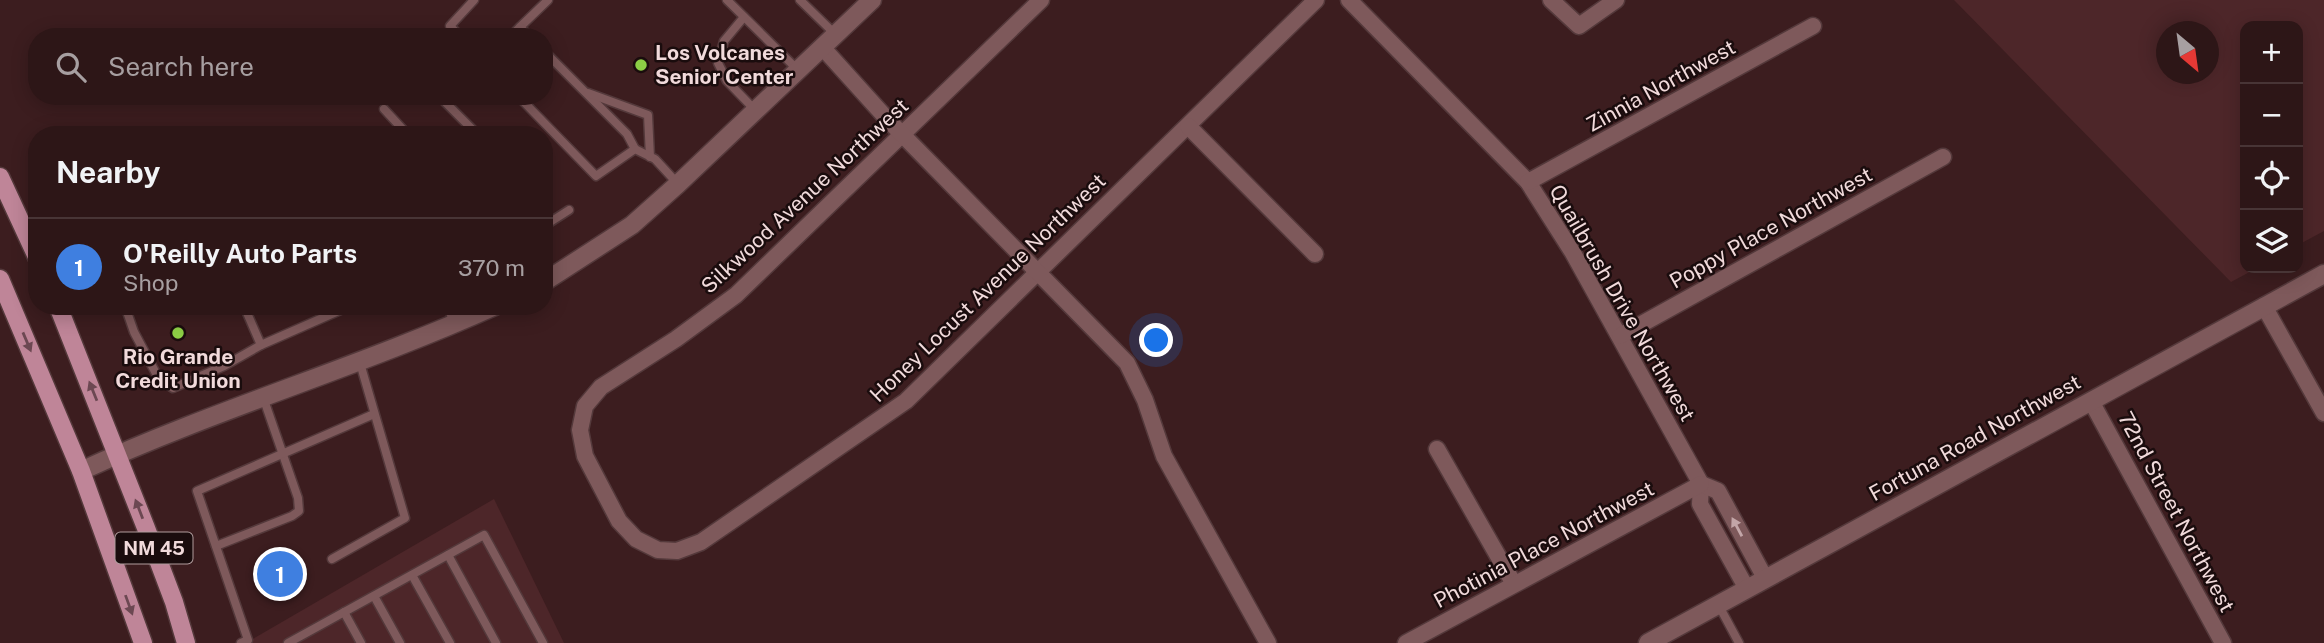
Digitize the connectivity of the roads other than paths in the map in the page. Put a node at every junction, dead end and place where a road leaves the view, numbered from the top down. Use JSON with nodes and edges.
{"nodes":[{"id":1,"x":474,"y":0,"type":"edge"},
{"id":2,"x":548,"y":0,"type":"edge"},
{"id":3,"x":727,"y":0,"type":"edge"},
{"id":4,"x":800,"y":0,"type":"edge"},
{"id":5,"x":872,"y":0,"type":"edge"},
{"id":6,"x":1041,"y":0,"type":"edge"},
{"id":7,"x":1316,"y":0,"type":"edge"},
{"id":8,"x":1349,"y":0,"type":"edge"},
{"id":9,"x":1551,"y":0,"type":"edge"},
{"id":10,"x":1616,"y":0,"type":"edge"},
{"id":11,"x":744,"y":17,"type":"junction"},
{"id":12,"x":1813,"y":26,"type":"dead end"},
{"id":13,"x":520,"y":27,"type":"edge"},
{"id":14,"x":452,"y":28,"type":"edge"},
{"id":15,"x":830,"y":42,"type":"junction"},
{"id":16,"x":553,"y":60,"type":"edge"},
{"id":17,"x":799,"y":71,"type":"junction"},
{"id":18,"x":586,"y":92,"type":"junction"},
{"id":19,"x":448,"y":105,"type":"edge"},
{"id":20,"x":528,"y":105,"type":"edge"},
{"id":21,"x":384,"y":108,"type":"dead end"},
{"id":22,"x":756,"y":111,"type":"junction"},
{"id":23,"x":400,"y":126,"type":"edge"},
{"id":24,"x":469,"y":126,"type":"edge"},
{"id":25,"x":548,"y":126,"type":"edge"},
{"id":26,"x":1188,"y":127,"type":"junction"},
{"id":27,"x":553,"y":131,"type":"edge"},
{"id":28,"x":903,"y":135,"type":"junction"},
{"id":29,"x":635,"y":149,"type":"junction"},
{"id":30,"x":1943,"y":156,"type":"dead end"},
{"id":31,"x":650,"y":157,"type":"junction"},
{"id":32,"x":0,"y":177,"type":"edge"},
{"id":33,"x":1528,"y":182,"type":"junction"},
{"id":34,"x":678,"y":184,"type":"junction"},
{"id":35,"x":569,"y":210,"type":"dead end"},
{"id":36,"x":553,"y":220,"type":"edge"},
{"id":37,"x":28,"y":238,"type":"edge"},
{"id":38,"x":1315,"y":254,"type":"dead end"},
{"id":39,"x":1038,"y":271,"type":"junction"},
{"id":40,"x":2324,"y":274,"type":"edge"},
{"id":41,"x":553,"y":275,"type":"edge"},
{"id":42,"x":0,"y":279,"type":"edge"},
{"id":43,"x":2264,"y":306,"type":"junction"},
{"id":44,"x":62,"y":315,"type":"edge"},
{"id":45,"x":128,"y":315,"type":"edge"},
{"id":46,"x":248,"y":315,"type":"edge"},
{"id":47,"x":329,"y":315,"type":"edge"},
{"id":48,"x":450,"y":315,"type":"edge"},
{"id":49,"x":474,"y":315,"type":"edge"},
{"id":50,"x":453,"y":324,"type":"junction"},
{"id":51,"x":1620,"y":336,"type":"junction"},
{"id":52,"x":261,"y":345,"type":"junction"},
{"id":53,"x":360,"y":363,"type":"junction"},
{"id":54,"x":263,"y":397,"type":"junction"},
{"id":55,"x":2091,"y":401,"type":"junction"},
{"id":56,"x":2324,"y":411,"type":"edge"},
{"id":57,"x":374,"y":414,"type":"junction"},
{"id":58,"x":1437,"y":449,"type":"dead end"},
{"id":59,"x":282,"y":454,"type":"junction"},
{"id":60,"x":118,"y":455,"type":"junction"},
{"id":61,"x":81,"y":471,"type":"junction"},
{"id":62,"x":1701,"y":484,"type":"junction"},
{"id":63,"x":599,"y":486,"type":"joint"},
{"id":64,"x":216,"y":546,"type":"junction"},
{"id":65,"x":448,"y":555,"type":"junction"},
{"id":66,"x":332,"y":559,"type":"dead end"},
{"id":67,"x":412,"y":575,"type":"junction"},
{"id":68,"x":1765,"y":578,"type":"junction"},
{"id":69,"x":1514,"y":584,"type":"junction"},
{"id":70,"x":1746,"y":589,"type":"junction"},
{"id":71,"x":374,"y":596,"type":"junction"},
{"id":72,"x":1718,"y":604,"type":"junction"},
{"id":73,"x":344,"y":612,"type":"junction"},
{"id":74,"x":246,"y":642,"type":"edge"},
{"id":75,"x":143,"y":643,"type":"edge"},
{"id":76,"x":186,"y":643,"type":"edge"},
{"id":77,"x":288,"y":643,"type":"edge"},
{"id":78,"x":361,"y":643,"type":"edge"},
{"id":79,"x":400,"y":643,"type":"edge"},
{"id":80,"x":450,"y":643,"type":"edge"},
{"id":81,"x":496,"y":643,"type":"edge"},
{"id":82,"x":543,"y":643,"type":"edge"},
{"id":83,"x":1268,"y":643,"type":"edge"},
{"id":84,"x":1406,"y":643,"type":"edge"},
{"id":85,"x":1648,"y":643,"type":"edge"},
{"id":86,"x":1739,"y":643,"type":"edge"},
{"id":87,"x":2223,"y":643,"type":"edge"}],
"edges":[{"from":1,"to":14,"type":"lane"},
{"from":2,"to":13,"type":"lane"},
{"from":3,"to":11,"type":"lane"},
{"from":4,"to":15,"type":"lane"},
{"from":5,"to":15,"type":"street"},
{"from":6,"to":28,"type":"street","name":"Silkwood Avenue Northwest"},
{"from":7,"to":26,"type":"street","name":"Honey Locust Avenue Northwest"},
{"from":8,"to":33,"type":"street","name":"Quailbrush Drive Northwest"},
{"from":9,"to":10,"type":"street"},
{"from":11,"to":17,"type":"lane"},
{"from":11,"to":22,"type":"lane"},
{"from":12,"to":33,"type":"street","name":"Zinnia Northwest"},
{"from":15,"to":17,"type":"street"},
{"from":15,"to":28,"type":"street"},
{"from":16,"to":18,"type":"lane"},
{"from":17,"to":22,"type":"street"},
{"from":18,"to":29,"type":"lane"},
{"from":18,"to":31,"type":"lane"},
{"from":19,"to":24,"type":"lane"},
{"from":20,"to":25,"type":"lane"},
{"from":21,"to":23,"type":"lane"},
{"from":22,"to":34,"type":"street"},
{"from":26,"to":38,"type":"street"},
{"from":26,"to":39,"type":"street","name":"Honey Locust Avenue Northwest"},
{"from":27,"to":29,"type":"lane"},
{"from":28,"to":39,"type":"street"},
{"from":28,"to":63,"type":"street","name":"Silkwood Avenue Northwest"},
{"from":29,"to":31,"type":"lane"},
{"from":30,"to":51,"type":"street","name":"Poppy Place Northwest"},
{"from":31,"to":34,"type":"lane"},
{"from":32,"to":37,"type":"main road"},
{"from":33,"to":51,"type":"street","name":"Quailbrush Drive Northwest"},
{"from":34,"to":41,"type":"street"},
{"from":35,"to":36,"type":"lane"},
{"from":39,"to":63,"type":"street","name":"Honey Locust Avenue Northwest"},
{"from":39,"to":83,"type":"street"},
{"from":40,"to":43,"type":"street","name":"Fortuna Road Northwest"},
{"from":42,"to":61,"type":"main road","number":"NM 45","one_way":true},
{"from":43,"to":55,"type":"street","name":"Fortuna Road Northwest"},
{"from":43,"to":56,"type":"street"},
{"from":60,"to":44,"type":"main road","number":"NM 45","one_way":true},
{"from":45,"to":52,"type":"lane"},
{"from":46,"to":52,"type":"lane"},
{"from":47,"to":52,"type":"lane"},
{"from":48,"to":50,"type":"lane"},
{"from":49,"to":50,"type":"street"},
{"from":50,"to":53,"type":"street"},
{"from":51,"to":62,"type":"street","name":"Quailbrush Drive Northwest"},
{"from":53,"to":54,"type":"street"},
{"from":53,"to":57,"type":"lane"},
{"from":54,"to":59,"type":"lane"},
{"from":54,"to":60,"type":"street"},
{"from":55,"to":68,"type":"street","name":"Fortuna Road Northwest"},
{"from":55,"to":87,"type":"street","name":"72nd Street Northwest"},
{"from":57,"to":59,"type":"lane"},
{"from":57,"to":66,"type":"lane"},
{"from":58,"to":69,"type":"street"},
{"from":59,"to":64,"type":"lane"},
{"from":59,"to":64,"type":"lane"},
{"from":60,"to":61,"type":"street"},
{"from":76,"to":60,"type":"main road","number":"NM 45","one_way":true},
{"from":61,"to":75,"type":"main road","number":"NM 45","one_way":true},
{"from":68,"to":62,"type":"street","name":"Quailbrush Drive Northwest","one_way":true},
{"from":62,"to":69,"type":"street","name":"Photinia Place Northwest"},
{"from":62,"to":70,"type":"street","name":"Quailbrush Drive Northwest"},
{"from":64,"to":74,"type":"lane"},
{"from":65,"to":67,"type":"lane"},
{"from":65,"to":81,"type":"lane"},
{"from":65,"to":82,"type":"lane"},
{"from":67,"to":71,"type":"lane"},
{"from":67,"to":80,"type":"lane"},
{"from":68,"to":70,"type":"street","name":"Fortuna Road Northwest"},
{"from":69,"to":84,"type":"street","name":"Photinia Place Northwest"},
{"from":70,"to":72,"type":"street","name":"Fortuna Road Northwest"},
{"from":71,"to":73,"type":"lane"},
{"from":71,"to":79,"type":"lane"},
{"from":72,"to":85,"type":"street","name":"Fortuna Road Northwest"},
{"from":72,"to":86,"type":"lane"},
{"from":73,"to":77,"type":"lane"},
{"from":73,"to":78,"type":"lane"}]}
